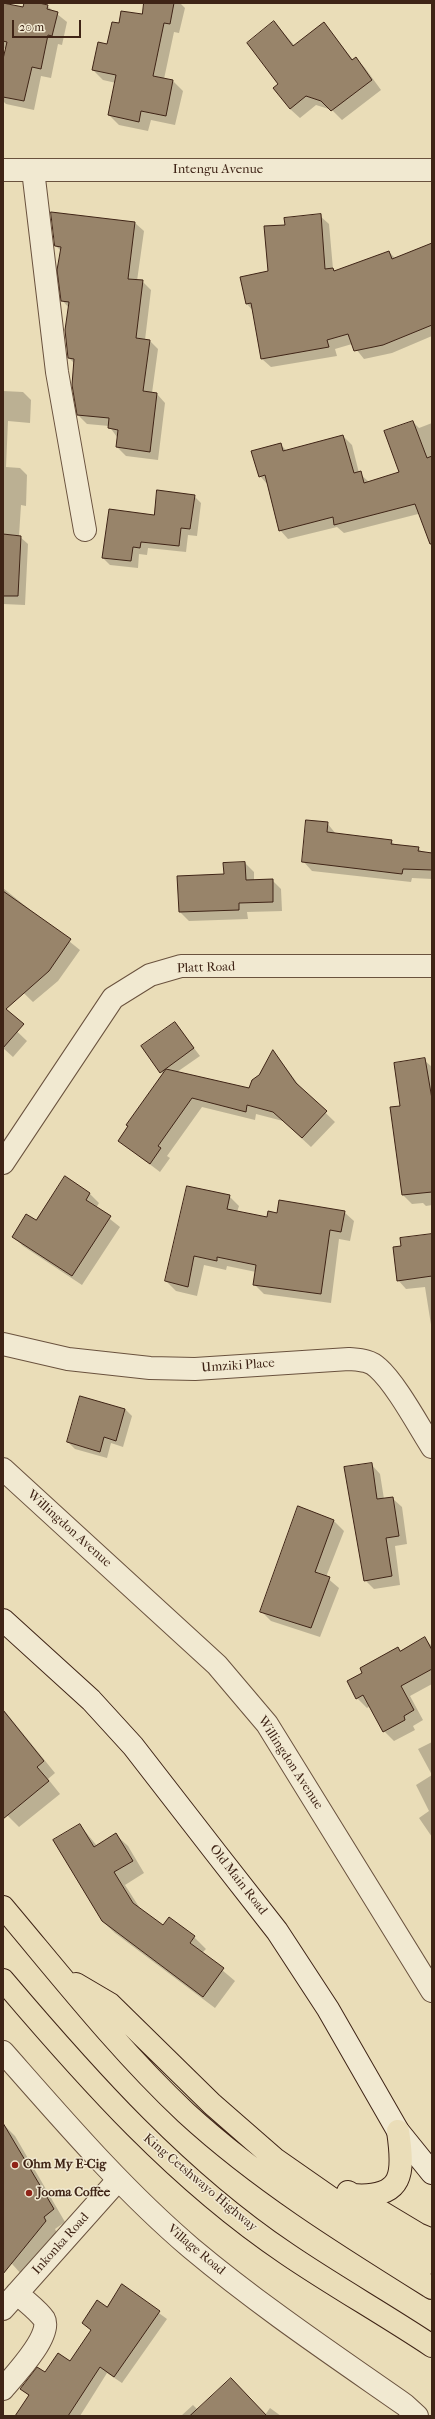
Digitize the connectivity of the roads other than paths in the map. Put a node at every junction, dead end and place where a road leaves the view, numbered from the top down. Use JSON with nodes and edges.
{"nodes":[{"id":1,"x":3,"y":170,"type":"edge"},
{"id":2,"x":33,"y":170,"type":"junction"},
{"id":3,"x":432,"y":170,"type":"edge"},
{"id":4,"x":85,"y":530,"type":"dead end"},
{"id":5,"x":432,"y":966,"type":"edge"},
{"id":6,"x":3,"y":1163,"type":"edge"},
{"id":7,"x":3,"y":1344,"type":"edge"},
{"id":8,"x":432,"y":1447,"type":"edge"},
{"id":9,"x":3,"y":1469,"type":"edge"},
{"id":10,"x":3,"y":1620,"type":"edge"},
{"id":11,"x":3,"y":1907,"type":"edge"},
{"id":12,"x":64,"y":1979,"type":"junction"},
{"id":13,"x":3,"y":1980,"type":"edge"},
{"id":14,"x":432,"y":1991,"type":"edge"},
{"id":15,"x":3,"y":2052,"type":"edge"},
{"id":16,"x":212,"y":2104,"type":"junction"},
{"id":17,"x":398,"y":2131,"type":"junction"},
{"id":18,"x":432,"y":2173,"type":"edge"},
{"id":19,"x":118,"y":2180,"type":"junction"},
{"id":20,"x":352,"y":2195,"type":"junction"},
{"id":21,"x":432,"y":2240,"type":"edge"},
{"id":22,"x":432,"y":2263,"type":"edge"},
{"id":23,"x":432,"y":2288,"type":"edge"},
{"id":24,"x":10,"y":2301,"type":"edge"},
{"id":25,"x":432,"y":2346,"type":"edge"},
{"id":26,"x":3,"y":2390,"type":"edge"},
{"id":27,"x":416,"y":2416,"type":"edge"}],
"edges":[{"from":1,"to":2,"type":"street","name":"Intengu Avenue"},
{"from":2,"to":3,"type":"street","name":"Intengu Avenue"},
{"from":2,"to":4,"type":"street"},
{"from":5,"to":6,"type":"street","name":"Platt Road"},
{"from":7,"to":8,"type":"street","name":"Umziki Place"},
{"from":9,"to":14,"type":"street","name":"Willingdon Avenue"},
{"from":10,"to":17,"type":"street","name":"Old Main Road"},
{"from":11,"to":12,"type":"highway"},
{"from":12,"to":16,"type":"highway"},
{"from":12,"to":23,"type":"highway"},
{"from":13,"to":25,"type":"highway","name":"King Cetshwayo Highway"},
{"from":15,"to":19,"type":"street","name":"Village Road"},
{"from":16,"to":20,"type":"highway"},
{"from":16,"to":22,"type":"highway"},
{"from":17,"to":18,"type":"street","name":"Old Main Road"},
{"from":17,"to":20,"type":"highway"},
{"from":19,"to":24,"type":"street","name":"Inkonka Road"},
{"from":19,"to":27,"type":"street","name":"Village Road"},
{"from":20,"to":21,"type":"highway"},
{"from":24,"to":26,"type":"street"}]}
